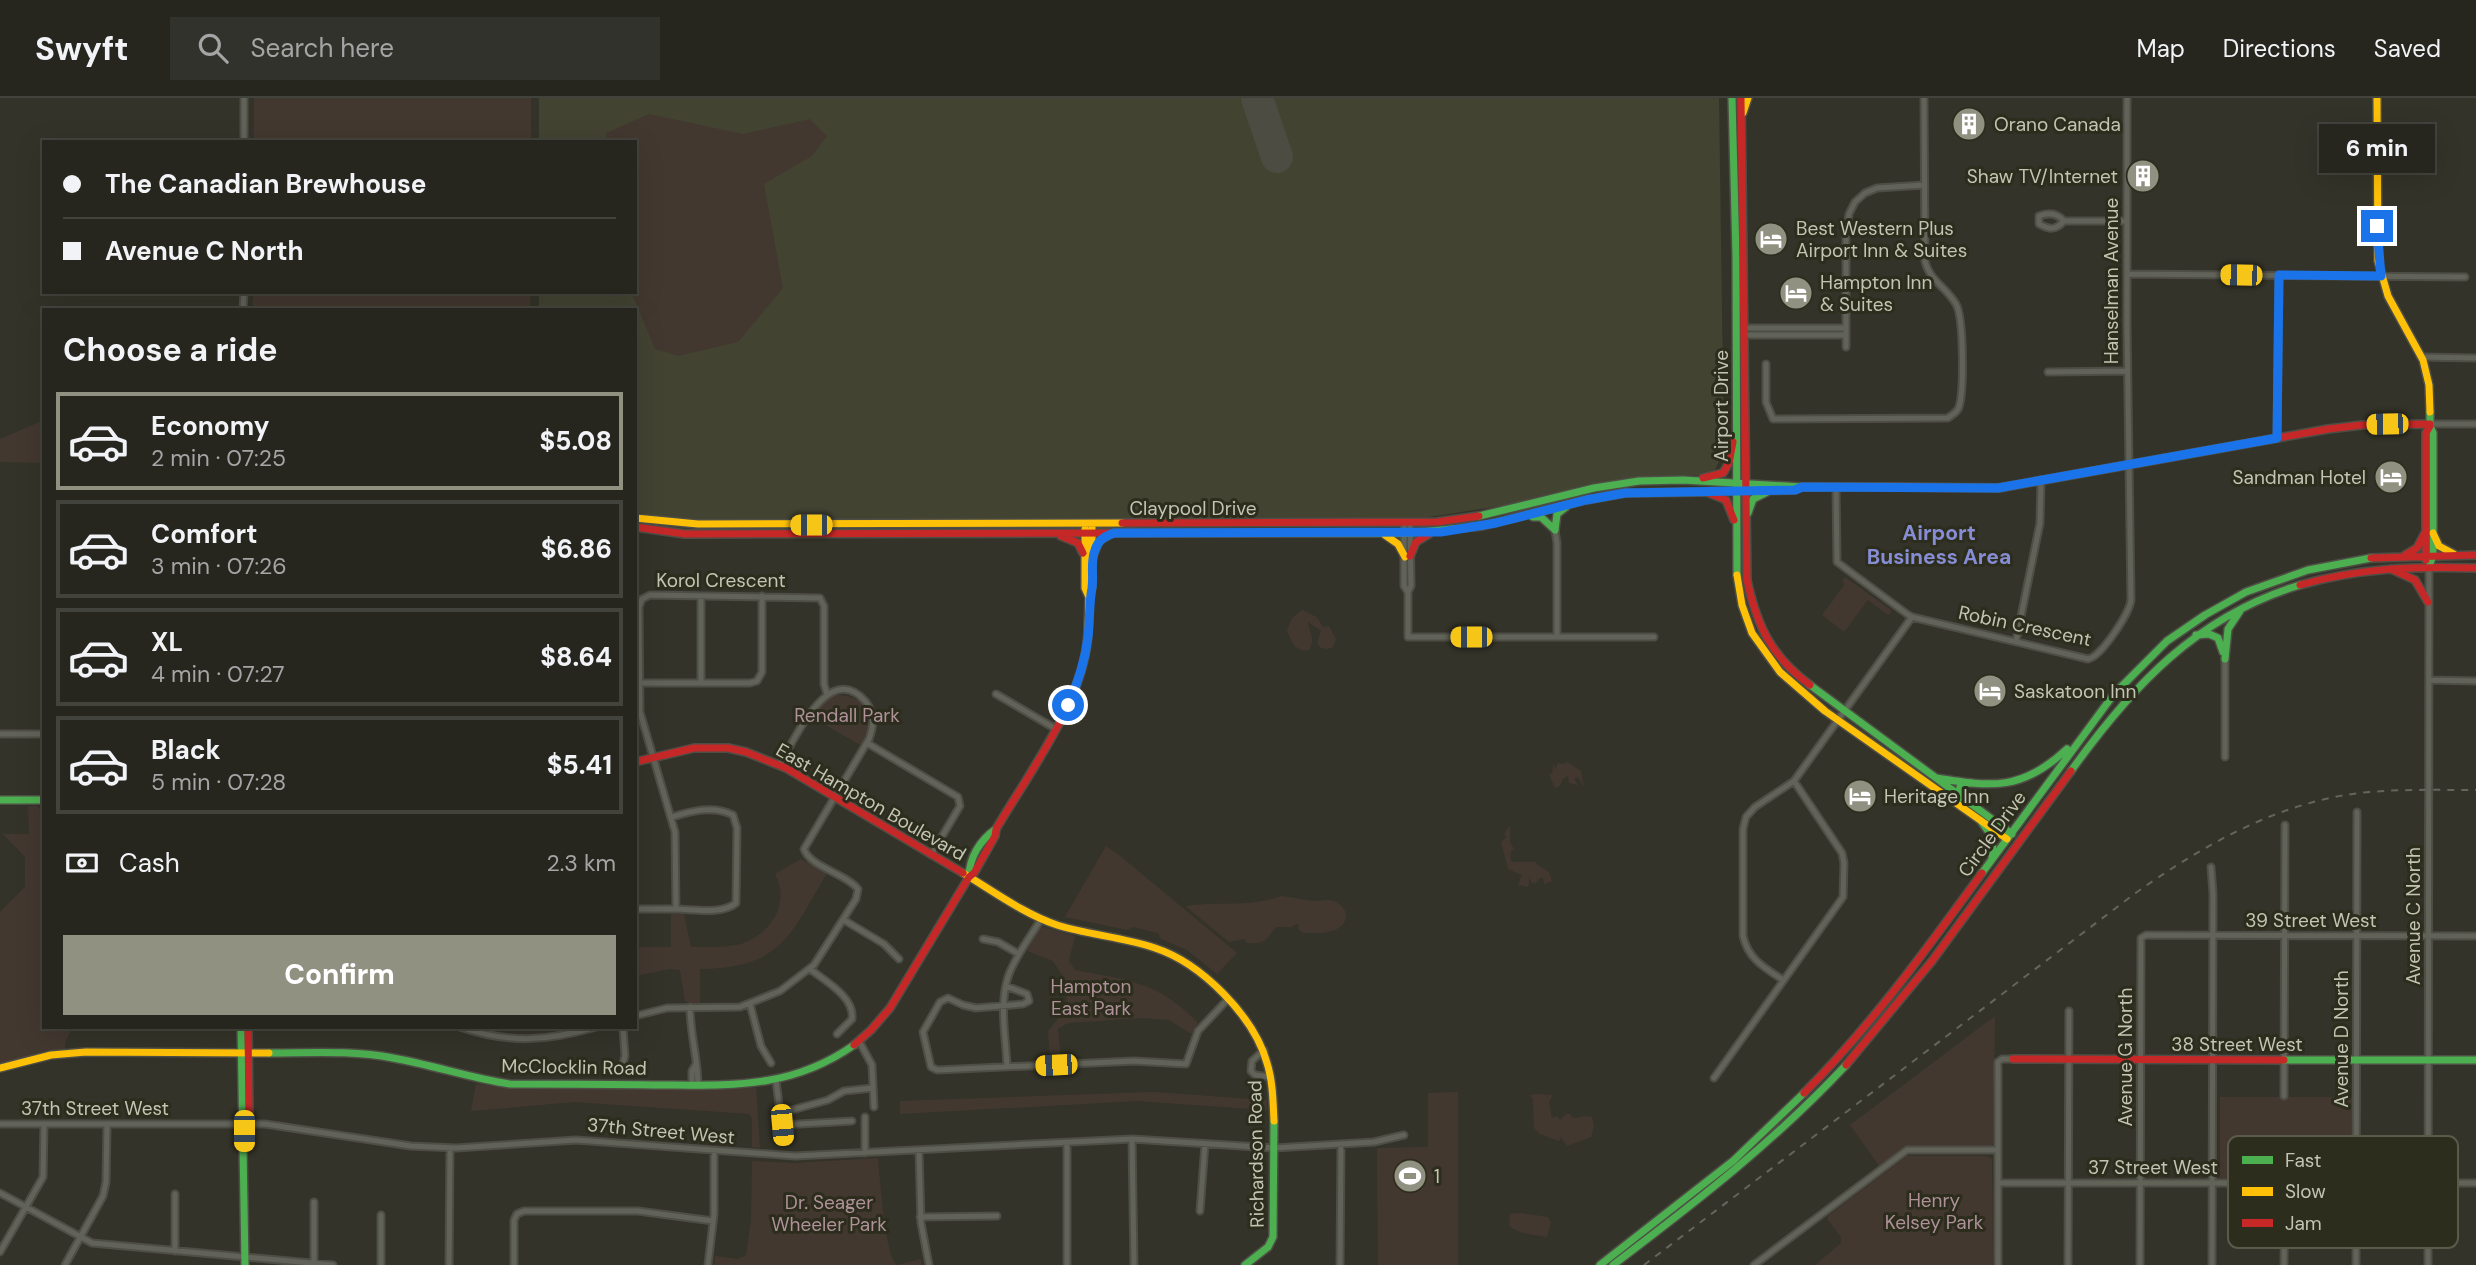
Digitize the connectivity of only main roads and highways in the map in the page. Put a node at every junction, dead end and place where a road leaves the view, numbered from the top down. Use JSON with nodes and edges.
{"nodes":[{"id":1,"x":1732,"y":98,"type":"edge"},
{"id":2,"x":1741,"y":98,"type":"edge"},
{"id":3,"x":1748,"y":98,"type":"edge"},
{"id":4,"x":2371,"y":98,"type":"edge"},
{"id":5,"x":2378,"y":101,"type":"edge"},
{"id":6,"x":1741,"y":121,"type":"junction"},
{"id":7,"x":1737,"y":421,"type":"junction"},
{"id":8,"x":2430,"y":425,"type":"junction"},
{"id":9,"x":1746,"y":466,"type":"junction"},
{"id":10,"x":1684,"y":481,"type":"junction"},
{"id":11,"x":1736,"y":487,"type":"junction"},
{"id":12,"x":1746,"y":487,"type":"junction"},
{"id":13,"x":1773,"y":488,"type":"junction"},
{"id":14,"x":1689,"y":491,"type":"junction"},
{"id":15,"x":1570,"y":504,"type":"junction"},
{"id":16,"x":1523,"y":517,"type":"junction"},
{"id":17,"x":637,"y":518,"type":"edge"},
{"id":18,"x":637,"y":527,"type":"edge"},
{"id":19,"x":1736,"y":527,"type":"junction"},
{"id":20,"x":1746,"y":527,"type":"junction"},
{"id":21,"x":1089,"y":529,"type":"junction"},
{"id":22,"x":1433,"y":532,"type":"junction"},
{"id":23,"x":1049,"y":533,"type":"junction"},
{"id":24,"x":1114,"y":533,"type":"junction"},
{"id":25,"x":1381,"y":533,"type":"junction"},
{"id":26,"x":2429,"y":533,"type":"junction"},
{"id":27,"x":2476,"y":555,"type":"edge"},
{"id":28,"x":2404,"y":556,"type":"junction"},
{"id":29,"x":2429,"y":556,"type":"junction"},
{"id":30,"x":2461,"y":556,"type":"junction"},
{"id":31,"x":1089,"y":561,"type":"junction"},
{"id":32,"x":2428,"y":567,"type":"junction"},
{"id":33,"x":2388,"y":568,"type":"junction"},
{"id":34,"x":2476,"y":568,"type":"edge"},
{"id":35,"x":2428,"y":602,"type":"road end"},
{"id":36,"x":2243,"y":607,"type":"junction"},
{"id":37,"x":2196,"y":635,"type":"junction"},
{"id":38,"x":2100,"y":712,"type":"junction"},
{"id":39,"x":637,"y":761,"type":"edge"},
{"id":40,"x":1936,"y":778,"type":"junction"},
{"id":41,"x":1969,"y":783,"type":"junction"},
{"id":42,"x":2050,"y":798,"type":"junction"},
{"id":43,"x":1958,"y":799,"type":"junction"},
{"id":44,"x":0,"y":800,"type":"edge"},
{"id":45,"x":42,"y":800,"type":"edge"},
{"id":46,"x":1981,"y":821,"type":"junction"},
{"id":47,"x":2010,"y":837,"type":"junction"},
{"id":48,"x":1988,"y":867,"type":"junction"},
{"id":49,"x":969,"y":877,"type":"junction"},
{"id":50,"x":1992,"y":880,"type":"junction"},
{"id":51,"x":241,"y":1029,"type":"edge"},
{"id":52,"x":248,"y":1029,"type":"edge"},
{"id":53,"x":244,"y":1052,"type":"junction"},
{"id":54,"x":2012,"y":1059,"type":"road end"},
{"id":55,"x":2476,"y":1060,"type":"edge"},
{"id":56,"x":0,"y":1068,"type":"edge"},
{"id":57,"x":245,"y":1261,"type":"edge"},
{"id":58,"x":1245,"y":1265,"type":"edge"},
{"id":59,"x":1600,"y":1265,"type":"edge"},
{"id":60,"x":1613,"y":1265,"type":"edge"}],
"edges":[{"from":1,"to":7,"type":"main road","name":"Airport Drive"},
{"from":2,"to":6,"type":"main road","name":"Airport Drive"},
{"from":3,"to":6,"type":"main road"},
{"from":4,"to":5,"type":"main road"},
{"from":5,"to":8,"type":"main road","name":"Avenue C North"},
{"from":6,"to":9,"type":"main road","name":"Airport Drive"},
{"from":7,"to":10,"type":"main road"},
{"from":7,"to":11,"type":"main road","name":"Airport Drive"},
{"from":8,"to":13,"type":"main road","name":"Claypool Drive"},
{"from":8,"to":26,"type":"main road","name":"Avenue C North"},
{"from":9,"to":12,"type":"main road","name":"Airport Drive"},
{"from":9,"to":13,"type":"main road"},
{"from":10,"to":11,"type":"main road","name":"Claypool Drive"},
{"from":10,"to":21,"type":"main road","name":"Claypool Drive"},
{"from":11,"to":12,"type":"main road","name":"Claypool Drive"},
{"from":11,"to":14,"type":"main road","name":"Claypool Drive"},
{"from":11,"to":19,"type":"main road","name":"Airport Drive"},
{"from":12,"to":13,"type":"main road","name":"Claypool Drive"},
{"from":12,"to":20,"type":"main road","name":"Airport Drive"},
{"from":13,"to":20,"type":"main road"},
{"from":14,"to":15,"type":"main road","name":"Claypool Drive"},
{"from":14,"to":19,"type":"main road"},
{"from":15,"to":16,"type":"main road","name":"Claypool Drive"},
{"from":15,"to":16,"type":"main road"},
{"from":16,"to":22,"type":"main road","name":"Claypool Drive"},
{"from":17,"to":21,"type":"main road","name":"Claypool Drive"},
{"from":18,"to":23,"type":"main road","name":"Claypool Drive"},
{"from":19,"to":43,"type":"main road","name":"Airport Drive"},
{"from":20,"to":40,"type":"main road","name":"Airport Drive"},
{"from":21,"to":23,"type":"main road","name":"Claypool Drive"},
{"from":21,"to":24,"type":"main road","name":"Claypool Drive"},
{"from":21,"to":31,"type":"main road","name":"McClocklin Road"},
{"from":22,"to":25,"type":"main road","name":"Claypool Drive"},
{"from":22,"to":25,"type":"main road"},
{"from":23,"to":31,"type":"main road"},
{"from":24,"to":25,"type":"main road","name":"Claypool Drive"},
{"from":24,"to":31,"type":"main road"},
{"from":26,"to":28,"type":"main road"},
{"from":26,"to":29,"type":"main road","name":"Avenue C North"},
{"from":26,"to":30,"type":"main road"},
{"from":27,"to":30,"type":"main road","name":"Circle Drive"},
{"from":28,"to":29,"type":"main road","name":"Circle Drive"},
{"from":28,"to":38,"type":"main road","name":"Circle Drive"},
{"from":29,"to":30,"type":"main road","name":"Circle Drive"},
{"from":29,"to":32,"type":"main road","name":"Avenue C North"},
{"from":31,"to":49,"type":"main road","name":"McClocklin Road"},
{"from":32,"to":33,"type":"main road","name":"Circle Drive"},
{"from":32,"to":34,"type":"main road","name":"Circle Drive"},
{"from":33,"to":35,"type":"main road"},
{"from":33,"to":36,"type":"main road","name":"Circle Drive"},
{"from":36,"to":37,"type":"main road","name":"Circle Drive"},
{"from":36,"to":37,"type":"main road"},
{"from":37,"to":42,"type":"main road","name":"Circle Drive"},
{"from":38,"to":41,"type":"main road"},
{"from":38,"to":47,"type":"main road","name":"Circle Drive"},
{"from":39,"to":49,"type":"main road","name":"East Hampton Boulevard"},
{"from":40,"to":41,"type":"main road"},
{"from":40,"to":43,"type":"main road","name":"Airport Drive"},
{"from":41,"to":43,"type":"main road"},
{"from":42,"to":47,"type":"main road"},
{"from":42,"to":50,"type":"main road","name":"Circle Drive"},
{"from":43,"to":46,"type":"main road","name":"Airport Drive"},
{"from":43,"to":47,"type":"main road","name":"Airport Drive"},
{"from":44,"to":45,"type":"main road"},
{"from":46,"to":47,"type":"main road","name":"Airport Drive"},
{"from":46,"to":48,"type":"main road"},
{"from":47,"to":48,"type":"main road","name":"Circle Drive"},
{"from":47,"to":50,"type":"main road"},
{"from":48,"to":59,"type":"main road","name":"Circle Drive"},
{"from":49,"to":53,"type":"main road","name":"McClocklin Road"},
{"from":49,"to":58,"type":"main road","name":"Richardson Road"},
{"from":50,"to":60,"type":"main road","name":"Circle Drive"},
{"from":51,"to":53,"type":"main road"},
{"from":52,"to":53,"type":"main road"},
{"from":53,"to":56,"type":"main road","name":"McClocklin Road"},
{"from":53,"to":57,"type":"main road"},
{"from":54,"to":55,"type":"main road","name":"38 Street West"}]}
